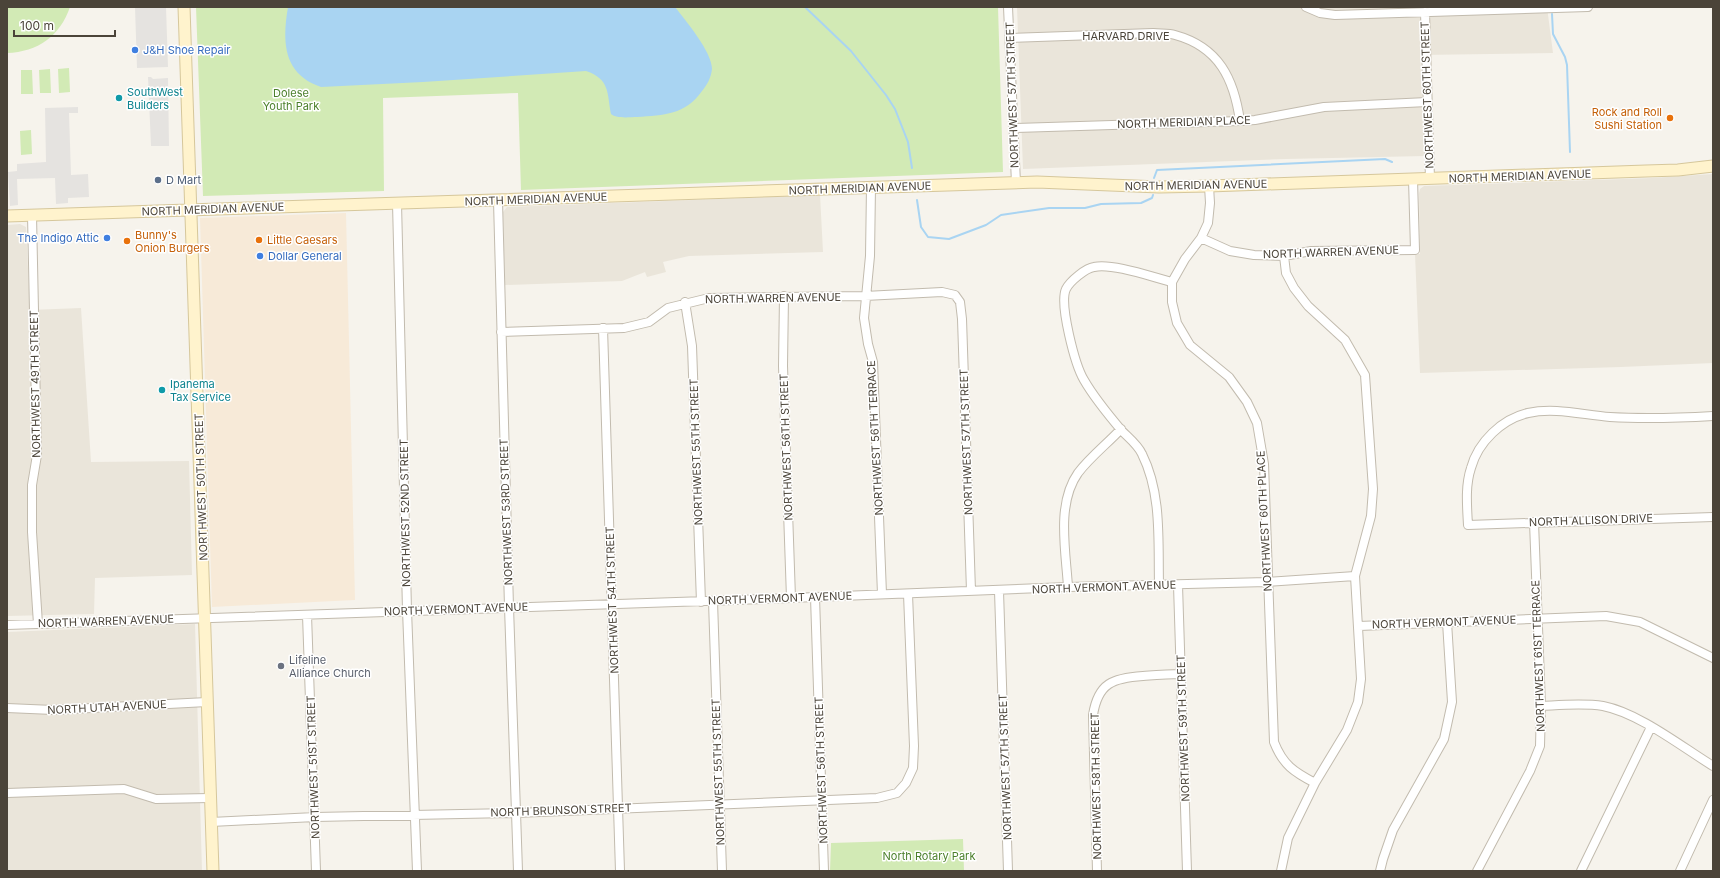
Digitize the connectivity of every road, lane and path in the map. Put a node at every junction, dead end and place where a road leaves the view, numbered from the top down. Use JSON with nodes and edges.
{"nodes":[{"id":1,"x":184,"y":7,"type":"edge"},
{"id":2,"x":1008,"y":7,"type":"edge"},
{"id":3,"x":1306,"y":7,"type":"edge"},
{"id":4,"x":1588,"y":7,"type":"edge"},
{"id":5,"x":1500,"y":8,"type":"edge"},
{"id":6,"x":1380,"y":10,"type":"edge"},
{"id":7,"x":1425,"y":12,"type":"junction"},
{"id":8,"x":1010,"y":38,"type":"junction"},
{"id":9,"x":1427,"y":102,"type":"junction"},
{"id":10,"x":1240,"y":121,"type":"junction"},
{"id":11,"x":1013,"y":128,"type":"junction"},
{"id":12,"x":1713,"y":166,"type":"edge"},
{"id":13,"x":1412,"y":179,"type":"junction"},
{"id":14,"x":1430,"y":179,"type":"junction"},
{"id":15,"x":1016,"y":183,"type":"junction"},
{"id":16,"x":1209,"y":186,"type":"junction"},
{"id":17,"x":871,"y":187,"type":"junction"},
{"id":18,"x":498,"y":201,"type":"junction"},
{"id":19,"x":397,"y":203,"type":"junction"},
{"id":20,"x":191,"y":210,"type":"junction"},
{"id":21,"x":32,"y":215,"type":"junction"},
{"id":22,"x":7,"y":216,"type":"edge"},
{"id":23,"x":1201,"y":238,"type":"junction"},
{"id":24,"x":1415,"y":250,"type":"joint"},
{"id":25,"x":1284,"y":256,"type":"junction"},
{"id":26,"x":1172,"y":282,"type":"junction"},
{"id":27,"x":955,"y":295,"type":"joint"},
{"id":28,"x":784,"y":296,"type":"junction"},
{"id":29,"x":865,"y":296,"type":"junction"},
{"id":30,"x":685,"y":302,"type":"junction"},
{"id":31,"x":603,"y":328,"type":"junction"},
{"id":32,"x":501,"y":332,"type":"junction"},
{"id":33,"x":1713,"y":416,"type":"edge"},
{"id":34,"x":1121,"y":429,"type":"junction"},
{"id":35,"x":1713,"y":516,"type":"edge"},
{"id":36,"x":1534,"y":522,"type":"junction"},
{"id":37,"x":1356,"y":576,"type":"junction"},
{"id":38,"x":1267,"y":582,"type":"junction"},
{"id":39,"x":1159,"y":585,"type":"junction"},
{"id":40,"x":1178,"y":585,"type":"junction"},
{"id":41,"x":1068,"y":587,"type":"junction"},
{"id":42,"x":971,"y":590,"type":"junction"},
{"id":43,"x":999,"y":591,"type":"junction"},
{"id":44,"x":882,"y":594,"type":"junction"},
{"id":45,"x":908,"y":594,"type":"junction"},
{"id":46,"x":815,"y":597,"type":"junction"},
{"id":47,"x":791,"y":598,"type":"junction"},
{"id":48,"x":713,"y":601,"type":"junction"},
{"id":49,"x":701,"y":602,"type":"junction"},
{"id":50,"x":612,"y":604,"type":"junction"},
{"id":51,"x":509,"y":608,"type":"junction"},
{"id":52,"x":407,"y":610,"type":"junction"},
{"id":53,"x":307,"y":615,"type":"junction"},
{"id":54,"x":205,"y":618,"type":"junction"},
{"id":55,"x":1538,"y":618,"type":"junction"},
{"id":56,"x":1446,"y":622,"type":"junction"},
{"id":57,"x":38,"y":624,"type":"junction"},
{"id":58,"x":7,"y":625,"type":"edge"},
{"id":59,"x":1359,"y":626,"type":"junction"},
{"id":60,"x":1713,"y":658,"type":"edge"},
{"id":61,"x":1181,"y":674,"type":"junction"},
{"id":62,"x":207,"y":702,"type":"junction"},
{"id":63,"x":1541,"y":706,"type":"junction"},
{"id":64,"x":7,"y":708,"type":"edge"},
{"id":65,"x":1651,"y":727,"type":"junction"},
{"id":66,"x":1713,"y":766,"type":"edge"},
{"id":67,"x":1315,"y":783,"type":"junction"},
{"id":68,"x":7,"y":793,"type":"edge"},
{"id":69,"x":210,"y":798,"type":"junction"},
{"id":70,"x":1713,"y":800,"type":"edge"},
{"id":71,"x":822,"y":801,"type":"junction"},
{"id":72,"x":720,"y":804,"type":"junction"},
{"id":73,"x":618,"y":808,"type":"junction"},
{"id":74,"x":516,"y":813,"type":"junction"},
{"id":75,"x":415,"y":814,"type":"junction"},
{"id":76,"x":315,"y":817,"type":"junction"},
{"id":77,"x":211,"y":822,"type":"junction"},
{"id":78,"x":213,"y":871,"type":"edge"},
{"id":79,"x":316,"y":871,"type":"edge"},
{"id":80,"x":417,"y":871,"type":"edge"},
{"id":81,"x":518,"y":871,"type":"edge"},
{"id":82,"x":620,"y":871,"type":"edge"},
{"id":83,"x":722,"y":871,"type":"edge"},
{"id":84,"x":824,"y":871,"type":"edge"},
{"id":85,"x":1008,"y":871,"type":"edge"},
{"id":86,"x":1097,"y":871,"type":"edge"},
{"id":87,"x":1187,"y":871,"type":"edge"},
{"id":88,"x":1281,"y":871,"type":"edge"},
{"id":89,"x":1380,"y":871,"type":"edge"},
{"id":90,"x":1477,"y":871,"type":"edge"},
{"id":91,"x":1581,"y":871,"type":"edge"},
{"id":92,"x":1680,"y":871,"type":"edge"}],
"edges":[{"from":1,"to":20,"type":"main road","name":"NORTHWEST 50TH STREET"},
{"from":2,"to":8,"type":"street","name":"NORTHWEST 57TH STREET"},
{"from":3,"to":6,"type":"street"},
{"from":4,"to":5,"type":"street"},
{"from":5,"to":7,"type":"street"},
{"from":6,"to":7,"type":"street"},
{"from":7,"to":9,"type":"street","name":"NORTHWEST 60TH STREET"},
{"from":8,"to":10,"type":"street","name":"HARVARD DRIVE"},
{"from":8,"to":11,"type":"street","name":"NORTHWEST 57TH STREET"},
{"from":9,"to":10,"type":"street","name":"NORTH MERIDIAN PLACE"},
{"from":9,"to":14,"type":"street","name":"NORTHWEST 60TH STREET"},
{"from":10,"to":11,"type":"street","name":"NORTH MERIDIAN PLACE"},
{"from":11,"to":15,"type":"street","name":"NORTHWEST 57TH STREET"},
{"from":12,"to":14,"type":"main road","name":"NORTH MERIDIAN AVENUE"},
{"from":13,"to":14,"type":"main road","name":"NORTH MERIDIAN AVENUE"},
{"from":13,"to":16,"type":"main road","name":"NORTH MERIDIAN AVENUE"},
{"from":13,"to":24,"type":"street","name":"NORTHWEST 60TH STREET"},
{"from":15,"to":16,"type":"main road","name":"NORTH MERIDIAN AVENUE"},
{"from":15,"to":17,"type":"main road","name":"NORTH MERIDIAN AVENUE"},
{"from":16,"to":23,"type":"street","name":"NORTHWEST 60TH PLACE"},
{"from":17,"to":18,"type":"main road","name":"NORTH MERIDIAN AVENUE"},
{"from":17,"to":29,"type":"street","name":"NORTHWEST 56TH TERRACE"},
{"from":18,"to":19,"type":"main road","name":"NORTH MERIDIAN AVENUE"},
{"from":18,"to":32,"type":"street","name":"NORTHWEST 53RD STREET"},
{"from":19,"to":20,"type":"main road","name":"NORTH MERIDIAN AVENUE"},
{"from":19,"to":52,"type":"street","name":"NORTHWEST 52ND STREET"},
{"from":20,"to":21,"type":"main road","name":"NORTH MERIDIAN AVENUE"},
{"from":20,"to":54,"type":"main road","name":"NORTHWEST 50TH STREET"},
{"from":21,"to":22,"type":"main road","name":"NORTH MERIDIAN AVENUE"},
{"from":21,"to":57,"type":"street","name":"NORTHWEST 49TH STREET"},
{"from":23,"to":25,"type":"street","name":"NORTH WARREN AVENUE"},
{"from":23,"to":26,"type":"street","name":"NORTHWEST 60TH PLACE"},
{"from":24,"to":25,"type":"street","name":"NORTH WARREN AVENUE"},
{"from":25,"to":37,"type":"street"},
{"from":26,"to":34,"type":"street"},
{"from":26,"to":38,"type":"street","name":"NORTHWEST 60TH PLACE"},
{"from":27,"to":29,"type":"street","name":"NORTH WARREN AVENUE"},
{"from":27,"to":42,"type":"street","name":"NORTHWEST 57TH STREET"},
{"from":28,"to":29,"type":"street","name":"NORTH WARREN AVENUE"},
{"from":28,"to":30,"type":"street","name":"NORTH WARREN AVENUE"},
{"from":28,"to":47,"type":"street","name":"NORTHWEST 56TH STREET"},
{"from":29,"to":44,"type":"street","name":"NORTHWEST 56TH TERRACE"},
{"from":30,"to":31,"type":"street","name":"NORTH WARREN AVENUE"},
{"from":30,"to":49,"type":"street","name":"NORTHWEST 55TH STREET"},
{"from":31,"to":32,"type":"street","name":"NORTH WARREN AVENUE"},
{"from":31,"to":50,"type":"street","name":"NORTHWEST 54TH STREET"},
{"from":32,"to":51,"type":"street","name":"NORTHWEST 53RD STREET"},
{"from":33,"to":36,"type":"street","name":"NORTH ALLISON DRIVE"},
{"from":34,"to":39,"type":"street"},
{"from":34,"to":41,"type":"street"},
{"from":35,"to":36,"type":"street","name":"NORTH ALLISON DRIVE"},
{"from":36,"to":55,"type":"street","name":"NORTHWEST 61ST TERRACE"},
{"from":37,"to":38,"type":"street","name":"NORTH VERMONT AVENUE"},
{"from":37,"to":59,"type":"street"},
{"from":38,"to":40,"type":"street","name":"NORTH VERMONT AVENUE"},
{"from":38,"to":67,"type":"street","name":"NORTHWEST 60TH PLACE"},
{"from":39,"to":40,"type":"street","name":"NORTH VERMONT AVENUE"},
{"from":39,"to":41,"type":"street","name":"NORTH VERMONT AVENUE"},
{"from":40,"to":61,"type":"street","name":"NORTHWEST 59TH STREET"},
{"from":41,"to":43,"type":"street","name":"NORTH VERMONT AVENUE"},
{"from":42,"to":43,"type":"street","name":"NORTH VERMONT AVENUE"},
{"from":42,"to":45,"type":"street","name":"NORTH VERMONT AVENUE"},
{"from":43,"to":85,"type":"street","name":"NORTHWEST 57TH STREET"},
{"from":44,"to":45,"type":"street","name":"NORTH VERMONT AVENUE"},
{"from":44,"to":46,"type":"street","name":"NORTH VERMONT AVENUE"},
{"from":45,"to":71,"type":"street","name":"NORTH BRUNSON STREET"},
{"from":46,"to":47,"type":"street","name":"NORTH VERMONT AVENUE"},
{"from":46,"to":71,"type":"street","name":"NORTHWEST 56TH STREET"},
{"from":47,"to":48,"type":"street","name":"NORTH VERMONT AVENUE"},
{"from":48,"to":49,"type":"street","name":"NORTH VERMONT AVENUE"},
{"from":48,"to":72,"type":"street","name":"NORTHWEST 55TH STREET"},
{"from":49,"to":50,"type":"street","name":"NORTH VERMONT AVENUE"},
{"from":50,"to":51,"type":"street","name":"NORTH VERMONT AVENUE"},
{"from":50,"to":73,"type":"street","name":"NORTHWEST 54TH STREET"},
{"from":51,"to":52,"type":"street","name":"NORTH VERMONT AVENUE"},
{"from":51,"to":74,"type":"street","name":"NORTHWEST 53RD STREET"},
{"from":52,"to":53,"type":"street","name":"NORTH VERMONT AVENUE"},
{"from":52,"to":75,"type":"street","name":"NORTHWEST 52ND STREET"},
{"from":53,"to":54,"type":"street","name":"NORTH VERMONT AVENUE"},
{"from":53,"to":76,"type":"street","name":"NORTHWEST 51ST STREET"},
{"from":54,"to":57,"type":"street","name":"NORTH WARREN AVENUE"},
{"from":54,"to":62,"type":"main road","name":"NORTHWEST 50TH STREET"},
{"from":55,"to":56,"type":"street","name":"NORTH VERMONT AVENUE"},
{"from":55,"to":60,"type":"street","name":"NORTH VERMONT AVENUE"},
{"from":55,"to":63,"type":"street","name":"NORTHWEST 61ST TERRACE"},
{"from":56,"to":59,"type":"street","name":"NORTH VERMONT AVENUE"},
{"from":56,"to":89,"type":"street"},
{"from":57,"to":58,"type":"street","name":"NORTH WARREN AVENUE"},
{"from":59,"to":67,"type":"street"},
{"from":61,"to":86,"type":"street","name":"NORTHWEST 58TH STREET"},
{"from":61,"to":87,"type":"street","name":"NORTHWEST 59TH STREET"},
{"from":62,"to":64,"type":"street","name":"NORTH UTAH AVENUE"},
{"from":62,"to":69,"type":"main road","name":"NORTHWEST 50TH STREET"},
{"from":63,"to":65,"type":"street"},
{"from":63,"to":90,"type":"street","name":"NORTHWEST 61ST TERRACE"},
{"from":65,"to":66,"type":"street"},
{"from":65,"to":91,"type":"street"},
{"from":67,"to":88,"type":"street"},
{"from":68,"to":69,"type":"street"},
{"from":69,"to":77,"type":"main road","name":"NORTHWEST 50TH STREET"},
{"from":70,"to":92,"type":"street"},
{"from":71,"to":72,"type":"street","name":"NORTH BRUNSON STREET"},
{"from":71,"to":84,"type":"street","name":"NORTHWEST 56TH STREET"},
{"from":72,"to":73,"type":"street","name":"NORTH BRUNSON STREET"},
{"from":72,"to":83,"type":"street","name":"NORTHWEST 55TH STREET"},
{"from":73,"to":74,"type":"street","name":"NORTH BRUNSON STREET"},
{"from":73,"to":82,"type":"street","name":"NORTHWEST 54TH STREET"},
{"from":74,"to":75,"type":"street","name":"NORTH BRUNSON STREET"},
{"from":74,"to":81,"type":"street","name":"NORTHWEST 53RD STREET"},
{"from":75,"to":76,"type":"street","name":"NORTH BRUNSON STREET"},
{"from":75,"to":80,"type":"street","name":"NORTHWEST 52ND STREET"},
{"from":76,"to":77,"type":"street","name":"NORTH BRUNSON STREET"},
{"from":76,"to":79,"type":"street","name":"NORTHWEST 51ST STREET"},
{"from":77,"to":78,"type":"main road","name":"NORTHWEST 50TH STREET"}]}
